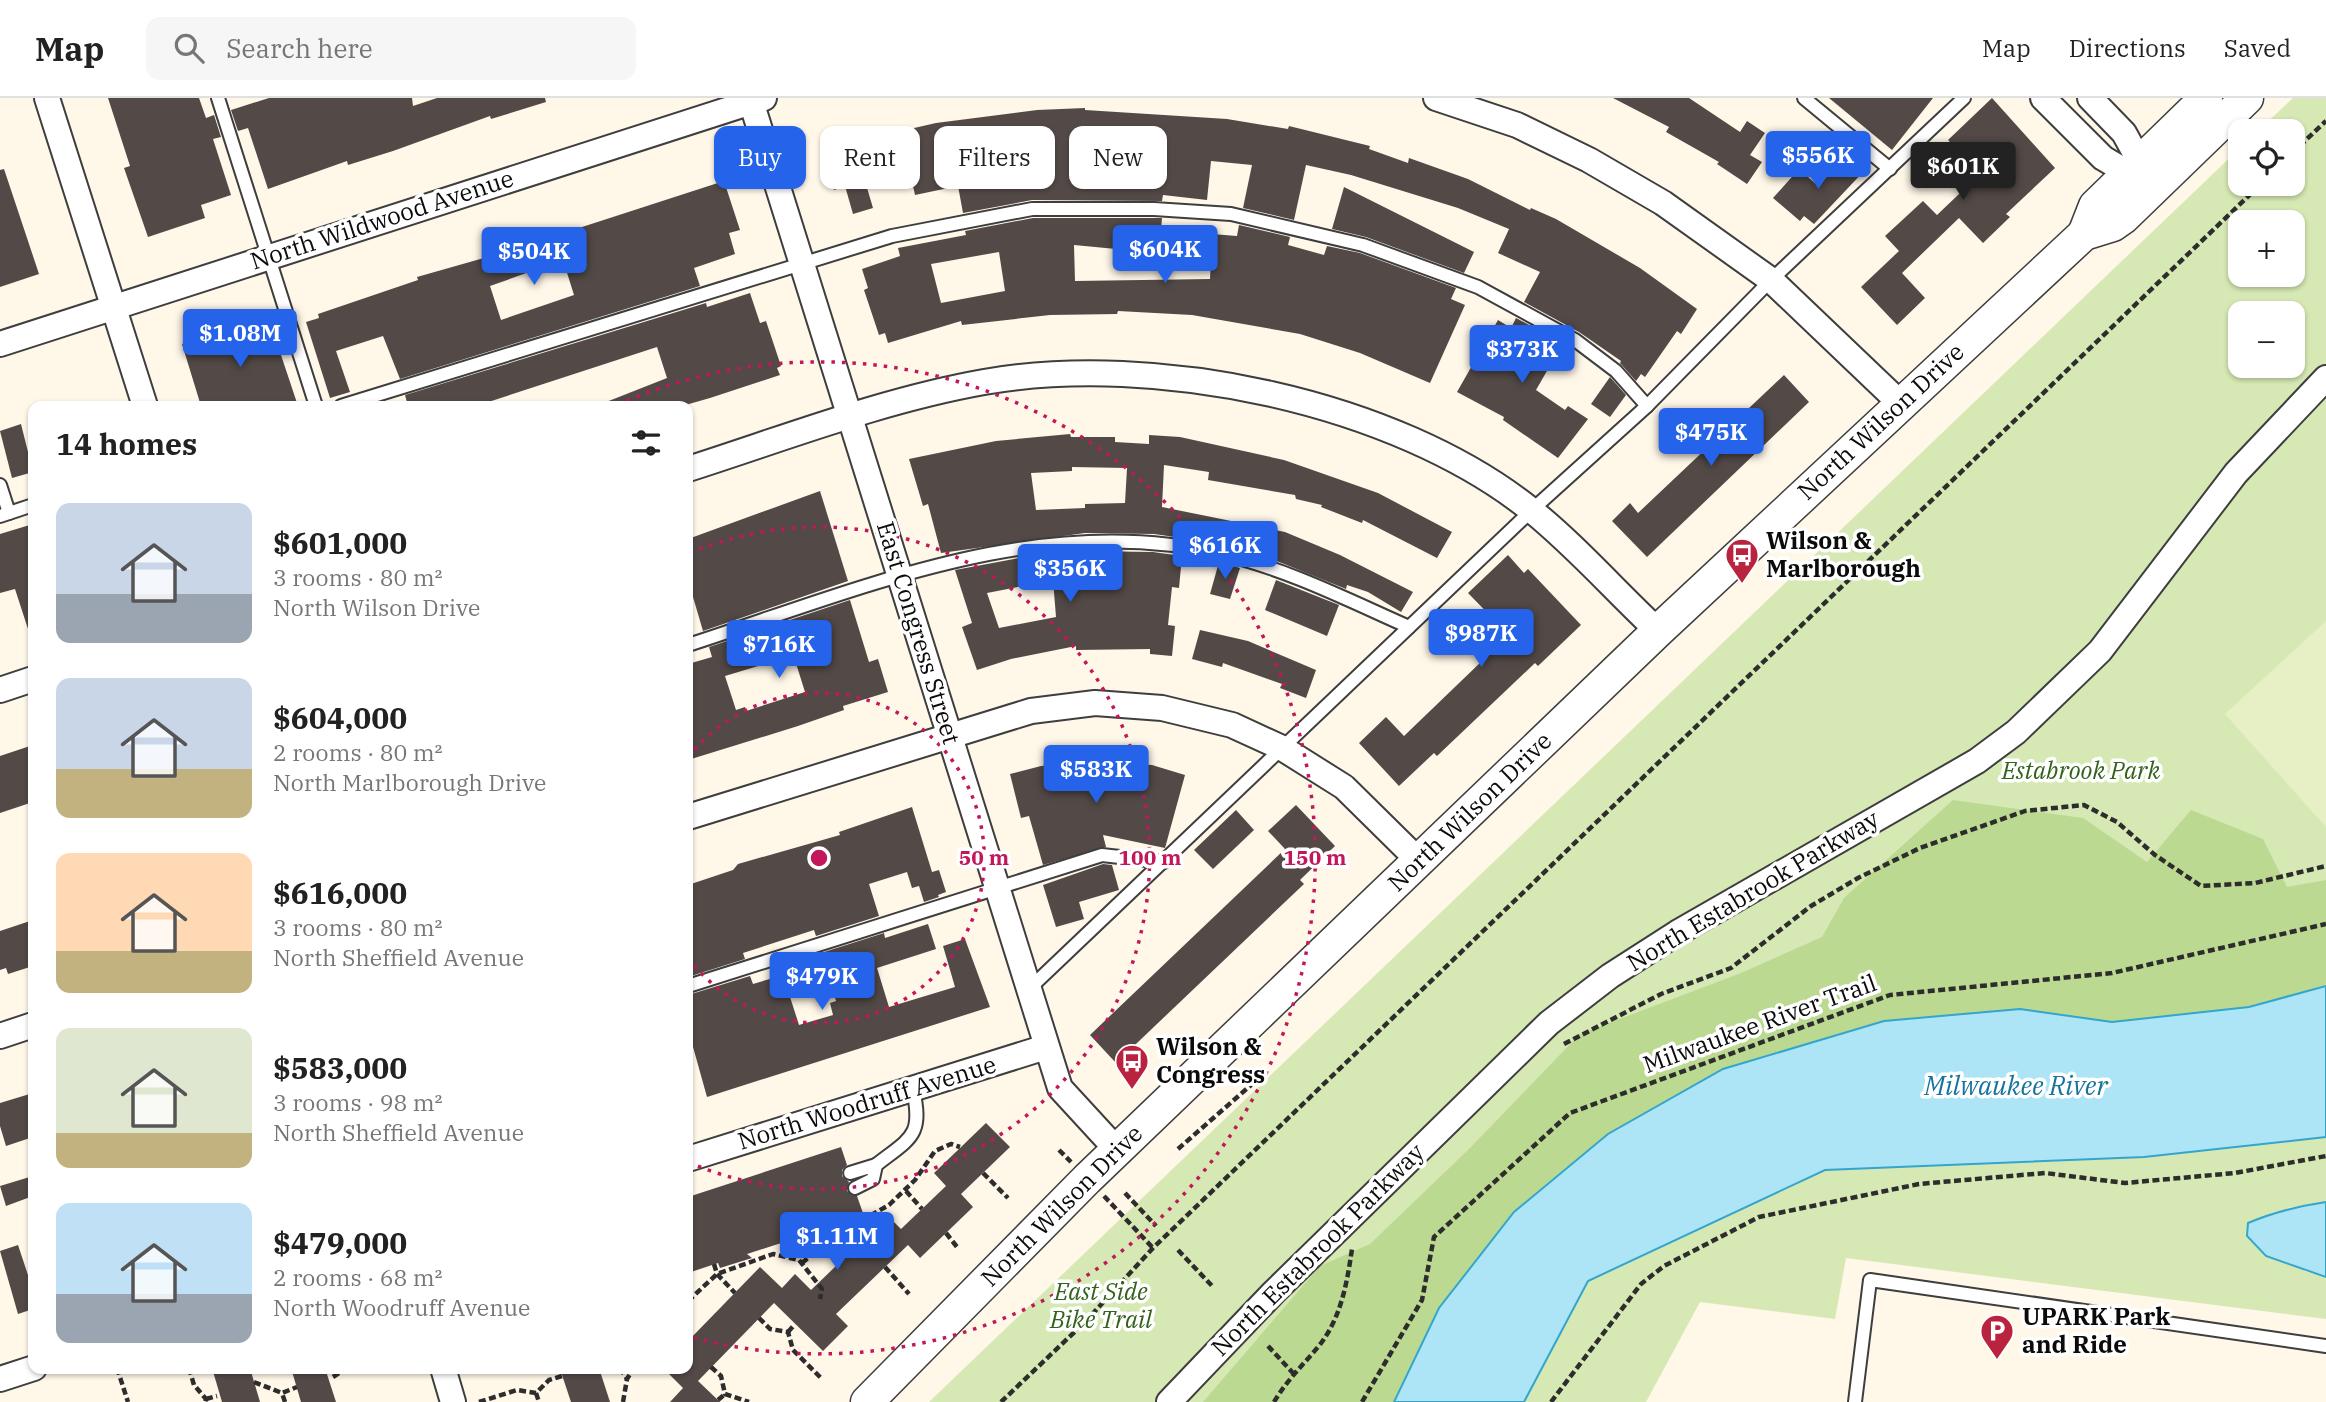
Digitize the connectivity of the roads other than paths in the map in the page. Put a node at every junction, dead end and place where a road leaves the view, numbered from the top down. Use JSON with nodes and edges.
{"nodes":[{"id":1,"x":47,"y":98,"type":"edge"},
{"id":2,"x":219,"y":98,"type":"edge"},
{"id":3,"x":1436,"y":98,"type":"edge"},
{"id":4,"x":1804,"y":98,"type":"edge"},
{"id":5,"x":1965,"y":98,"type":"edge"},
{"id":6,"x":2043,"y":98,"type":"edge"},
{"id":7,"x":2090,"y":98,"type":"edge"},
{"id":8,"x":2206,"y":98,"type":"edge"},
{"id":9,"x":2247,"y":98,"type":"edge"},
{"id":10,"x":755,"y":99,"type":"edge"},
{"id":11,"x":1890,"y":169,"type":"junction"},
{"id":12,"x":2141,"y":174,"type":"junction"},
{"id":13,"x":269,"y":257,"type":"junction"},
{"id":14,"x":803,"y":262,"type":"junction"},
{"id":15,"x":1771,"y":279,"type":"junction"},
{"id":16,"x":113,"y":307,"type":"junction"},
{"id":17,"x":0,"y":344,"type":"edge"},
{"id":18,"x":2326,"y":377,"type":"edge"},
{"id":19,"x":143,"y":401,"type":"edge"},
{"id":20,"x":314,"y":401,"type":"edge"},
{"id":21,"x":357,"y":401,"type":"edge"},
{"id":22,"x":1900,"y":403,"type":"junction"},
{"id":23,"x":1647,"y":406,"type":"junction"},
{"id":24,"x":852,"y":417,"type":"junction"},
{"id":25,"x":693,"y":467,"type":"edge"},
{"id":26,"x":0,"y":485,"type":"edge"},
{"id":27,"x":28,"y":507,"type":"edge"},
{"id":28,"x":1532,"y":510,"type":"junction"},
{"id":29,"x":4,"y":515,"type":"edge"},
{"id":30,"x":901,"y":576,"type":"junction"},
{"id":31,"x":1409,"y":628,"type":"junction"},
{"id":32,"x":1658,"y":631,"type":"junction"},
{"id":33,"x":693,"y":643,"type":"edge"},
{"id":34,"x":28,"y":681,"type":"edge"},
{"id":35,"x":0,"y":690,"type":"edge"},
{"id":36,"x":949,"y":735,"type":"junction"},
{"id":37,"x":1282,"y":748,"type":"junction"},
{"id":38,"x":693,"y":815,"type":"edge"},
{"id":39,"x":1419,"y":861,"type":"junction"},
{"id":40,"x":1164,"y":862,"type":"junction"},
{"id":41,"x":997,"y":888,"type":"junction"},
{"id":42,"x":693,"y":984,"type":"edge"},
{"id":43,"x":1028,"y":990,"type":"junction"},
{"id":44,"x":28,"y":1027,"type":"edge"},
{"id":45,"x":0,"y":1036,"type":"edge"},
{"id":46,"x":1046,"y":1047,"type":"junction"},
{"id":47,"x":913,"y":1089,"type":"junction"},
{"id":48,"x":1117,"y":1150,"type":"junction"},
{"id":49,"x":693,"y":1157,"type":"edge"},
{"id":50,"x":877,"y":1165,"type":"junction"},
{"id":51,"x":850,"y":1174,"type":"dead end"},
{"id":52,"x":855,"y":1188,"type":"dead end"},
{"id":53,"x":2326,"y":1346,"type":"edge"},
{"id":54,"x":28,"y":1370,"type":"edge"},
{"id":55,"x":445,"y":1374,"type":"edge"},
{"id":56,"x":0,"y":1380,"type":"edge"},
{"id":57,"x":453,"y":1402,"type":"edge"},
{"id":58,"x":867,"y":1402,"type":"edge"},
{"id":59,"x":1169,"y":1402,"type":"edge"},
{"id":60,"x":1855,"y":1402,"type":"edge"}],
"edges":[{"from":1,"to":16,"type":"street"},
{"from":2,"to":13,"type":"lane"},
{"from":3,"to":15,"type":"street"},
{"from":4,"to":11,"type":"lane"},
{"from":5,"to":11,"type":"lane"},
{"from":6,"to":12,"type":"street"},
{"from":7,"to":12,"type":"street"},
{"from":8,"to":12,"type":"street","name":"North Wilson Drive"},
{"from":9,"to":12,"type":"street","name":"North Wilson Drive"},
{"from":10,"to":13,"type":"street","name":"North Wildwood Avenue"},
{"from":10,"to":14,"type":"street","name":"East Congress Street"},
{"from":11,"to":15,"type":"lane"},
{"from":12,"to":22,"type":"street","name":"North Wilson Drive"},
{"from":13,"to":16,"type":"street","name":"North Wildwood Avenue"},
{"from":13,"to":20,"type":"lane"},
{"from":14,"to":21,"type":"lane"},
{"from":14,"to":23,"type":"lane"},
{"from":14,"to":24,"type":"street","name":"East Congress Street"},
{"from":15,"to":22,"type":"street"},
{"from":15,"to":23,"type":"lane"},
{"from":16,"to":17,"type":"street","name":"North Wildwood Avenue"},
{"from":16,"to":19,"type":"street"},
{"from":18,"to":59,"type":"street","name":"North Estabrook Parkway"},
{"from":22,"to":32,"type":"street","name":"North Wilson Drive"},
{"from":23,"to":28,"type":"lane"},
{"from":24,"to":25,"type":"street"},
{"from":24,"to":28,"type":"street"},
{"from":24,"to":30,"type":"street","name":"East Congress Street"},
{"from":26,"to":29,"type":"lane"},
{"from":27,"to":29,"type":"lane"},
{"from":28,"to":31,"type":"lane"},
{"from":28,"to":32,"type":"street"},
{"from":30,"to":31,"type":"lane"},
{"from":30,"to":33,"type":"lane"},
{"from":30,"to":36,"type":"street","name":"East Congress Street"},
{"from":31,"to":37,"type":"lane"},
{"from":32,"to":39,"type":"street","name":"North Wilson Drive"},
{"from":34,"to":35,"type":"street"},
{"from":36,"to":37,"type":"street"},
{"from":36,"to":38,"type":"street"},
{"from":36,"to":41,"type":"street","name":"East Congress Street"},
{"from":37,"to":39,"type":"street"},
{"from":37,"to":40,"type":"lane"},
{"from":39,"to":48,"type":"street","name":"North Wilson Drive"},
{"from":40,"to":41,"type":"lane"},
{"from":40,"to":43,"type":"lane"},
{"from":41,"to":42,"type":"lane"},
{"from":41,"to":43,"type":"street","name":"East Congress Street"},
{"from":43,"to":46,"type":"street","name":"East Congress Street"},
{"from":44,"to":45,"type":"street"},
{"from":46,"to":47,"type":"street","name":"North Woodruff Avenue"},
{"from":46,"to":48,"type":"street","name":"East Congress Street"},
{"from":47,"to":49,"type":"street","name":"North Woodruff Avenue"},
{"from":47,"to":50,"type":"lane"},
{"from":48,"to":58,"type":"street","name":"North Wilson Drive"},
{"from":50,"to":51,"type":"lane"},
{"from":50,"to":52,"type":"lane"},
{"from":53,"to":60,"type":"lane"},
{"from":54,"to":56,"type":"street"},
{"from":55,"to":57,"type":"street"}]}
